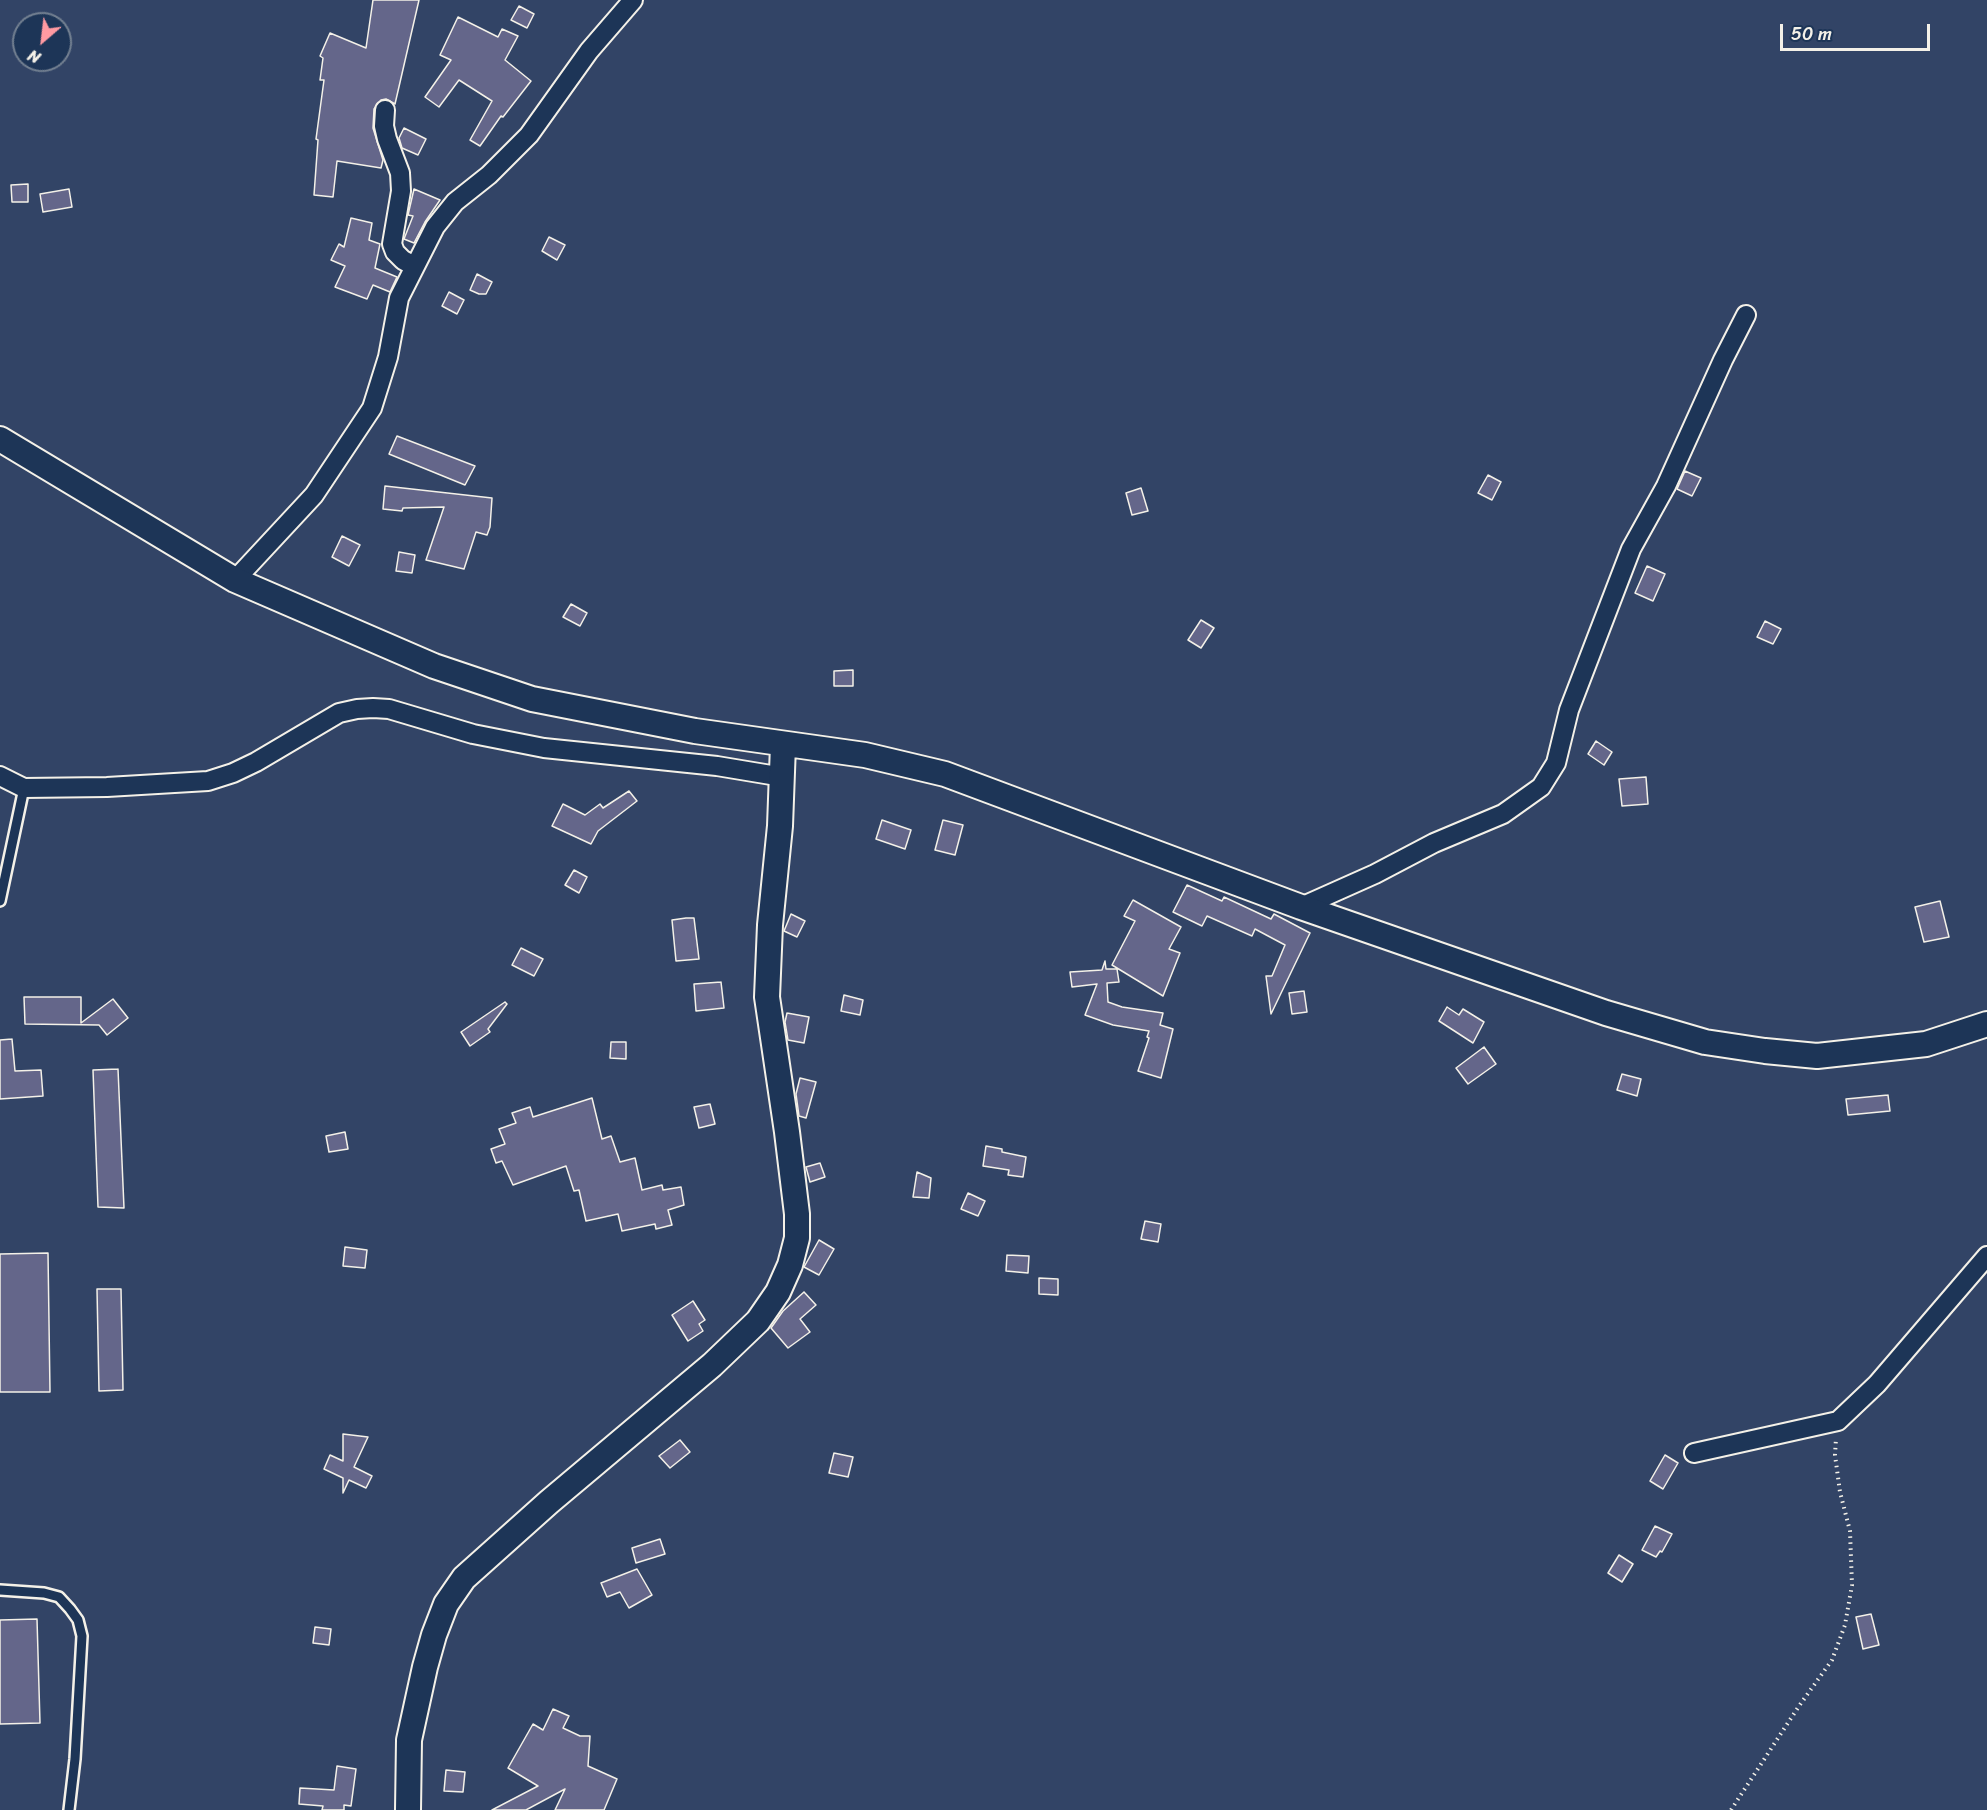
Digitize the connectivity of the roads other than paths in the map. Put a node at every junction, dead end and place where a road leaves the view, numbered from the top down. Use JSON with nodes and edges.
{"nodes":[{"id":1,"x":633,"y":0,"type":"edge"},
{"id":2,"x":385,"y":110,"type":"dead end"},
{"id":3,"x":414,"y":266,"type":"junction"},
{"id":4,"x":1746,"y":315,"type":"dead end"},
{"id":5,"x":0,"y":438,"type":"edge"},
{"id":6,"x":235,"y":580,"type":"junction"},
{"id":7,"x":783,"y":745,"type":"junction"},
{"id":8,"x":0,"y":776,"type":"edge"},
{"id":9,"x":783,"y":777,"type":"junction"},
{"id":10,"x":24,"y":788,"type":"junction"},
{"id":11,"x":0,"y":901,"type":"edge"},
{"id":12,"x":1301,"y":907,"type":"junction"},
{"id":13,"x":1987,"y":1024,"type":"edge"},
{"id":14,"x":1987,"y":1256,"type":"edge"},
{"id":15,"x":1694,"y":1453,"type":"dead end"},
{"id":16,"x":0,"y":1590,"type":"edge"},
{"id":17,"x":69,"y":1810,"type":"edge"},
{"id":18,"x":408,"y":1810,"type":"edge"}],
"edges":[{"from":1,"to":3,"type":"street"},
{"from":2,"to":3,"type":"street"},
{"from":3,"to":6,"type":"street"},
{"from":4,"to":12,"type":"street"},
{"from":5,"to":6,"type":"street"},
{"from":6,"to":7,"type":"street"},
{"from":7,"to":9,"type":"street"},
{"from":7,"to":12,"type":"street"},
{"from":8,"to":10,"type":"street"},
{"from":9,"to":10,"type":"street"},
{"from":9,"to":18,"type":"street"},
{"from":10,"to":11,"type":"lane"},
{"from":12,"to":13,"type":"street"},
{"from":14,"to":15,"type":"street"},
{"from":16,"to":17,"type":"lane"}]}
